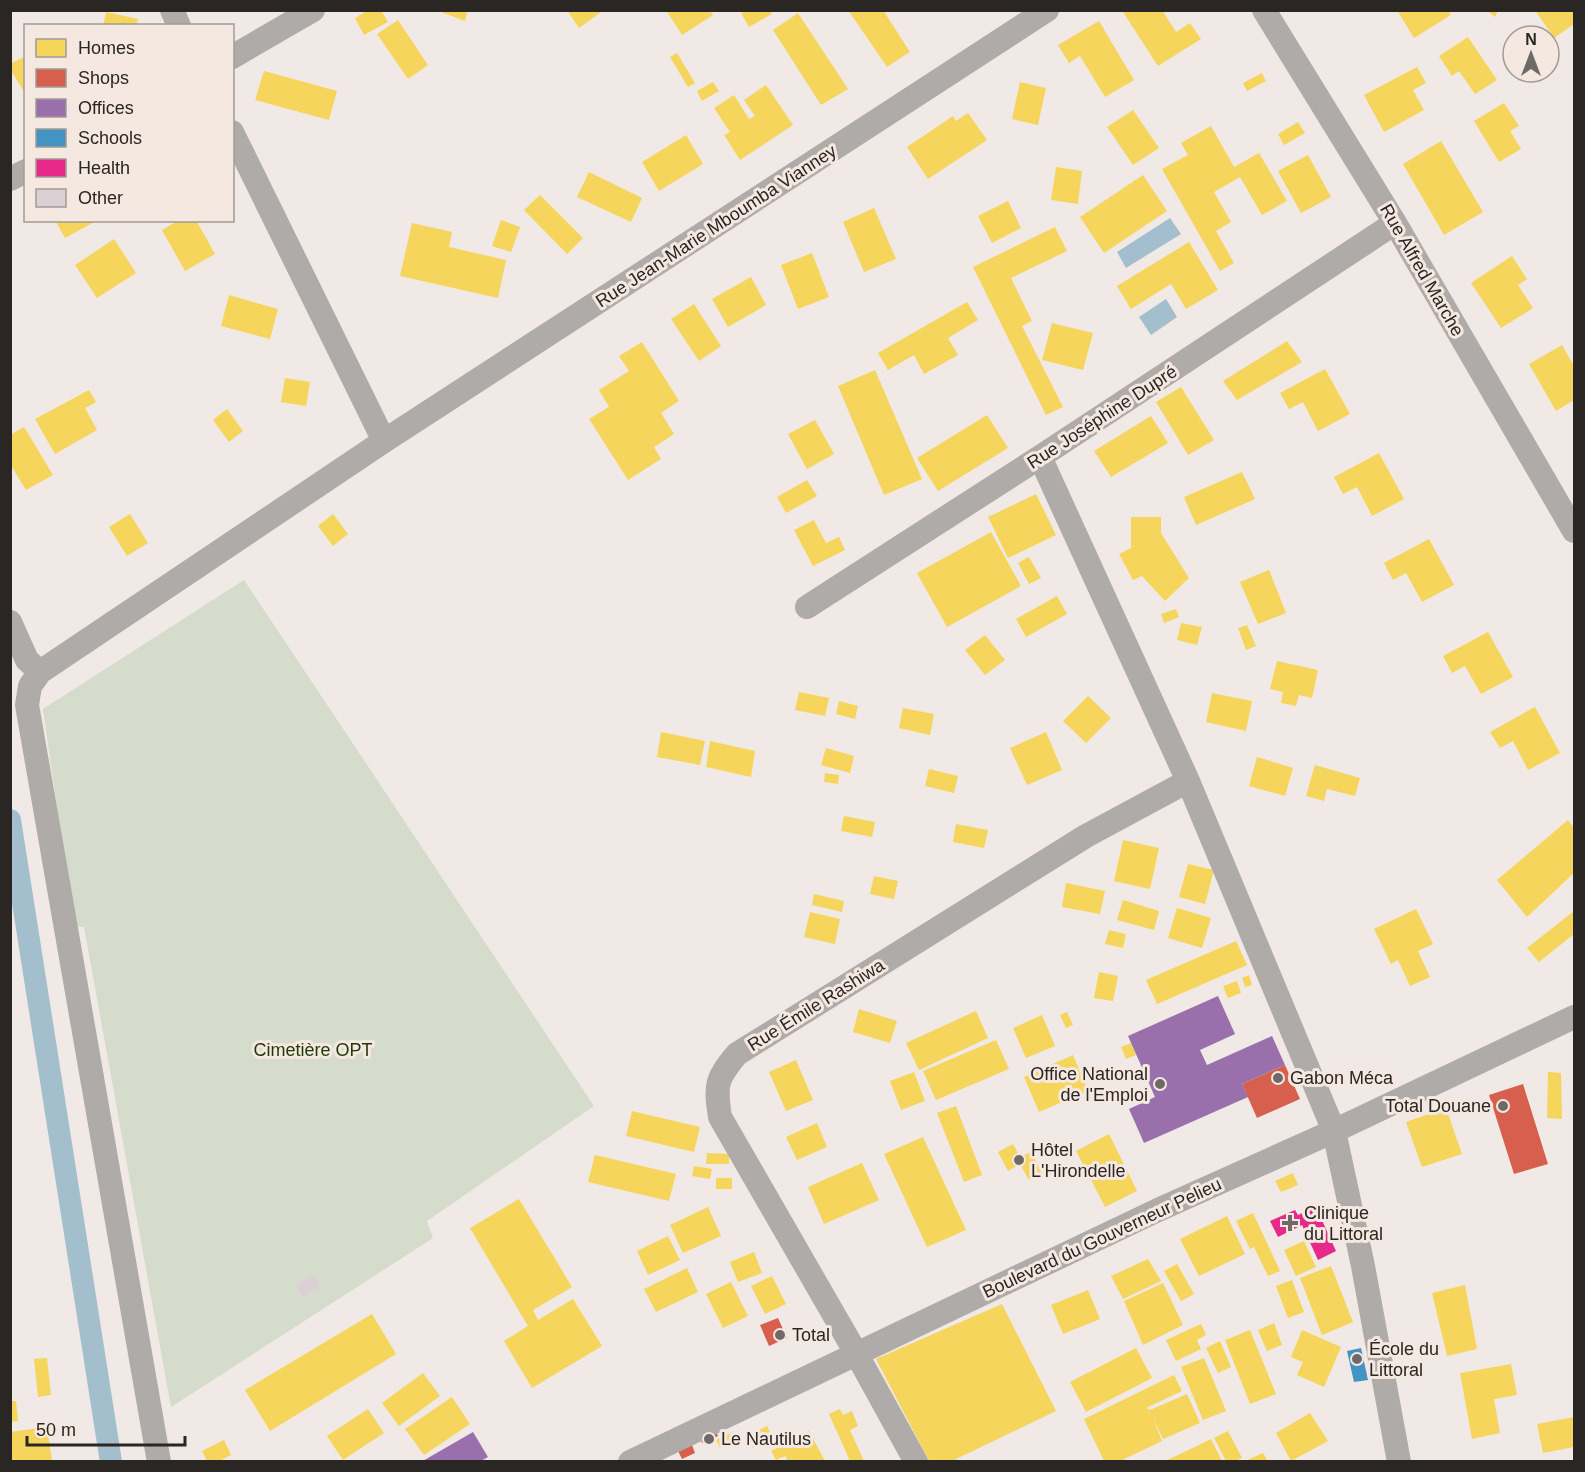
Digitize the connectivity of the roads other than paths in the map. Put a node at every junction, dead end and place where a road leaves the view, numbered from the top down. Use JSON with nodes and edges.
{"nodes":[{"id":1,"x":172,"y":10,"type":"edge"},
{"id":2,"x":313,"y":10,"type":"edge"},
{"id":3,"x":1047,"y":10,"type":"edge"},
{"id":4,"x":1264,"y":10,"type":"edge"},
{"id":5,"x":178,"y":24,"type":"edge"},
{"id":6,"x":234,"y":56,"type":"edge"},
{"id":7,"x":234,"y":136,"type":"edge"},
{"id":8,"x":24,"y":172,"type":"edge"},
{"id":9,"x":10,"y":179,"type":"edge"},
{"id":10,"x":1395,"y":223,"type":"junction"},
{"id":11,"x":384,"y":441,"type":"junction"},
{"id":12,"x":1040,"y":457,"type":"junction"},
{"id":13,"x":1575,"y":531,"type":"edge"},
{"id":14,"x":807,"y":607,"type":"dead end"},
{"id":15,"x":10,"y":622,"type":"edge"},
{"id":16,"x":40,"y":672,"type":"junction"},
{"id":17,"x":1188,"y":781,"type":"junction"},
{"id":18,"x":1575,"y":1017,"type":"edge"},
{"id":19,"x":1334,"y":1131,"type":"junction"},
{"id":20,"x":856,"y":1353,"type":"junction"},
{"id":21,"x":159,"y":1461,"type":"edge"},
{"id":22,"x":630,"y":1461,"type":"edge"},
{"id":23,"x":916,"y":1461,"type":"edge"},
{"id":24,"x":1399,"y":1461,"type":"edge"}],
"edges":[{"from":1,"to":5,"type":"street"},
{"from":2,"to":6,"type":"street"},
{"from":3,"to":11,"type":"street","name":"Rue Jean-Marie Mboumba Vianney"},
{"from":4,"to":10,"type":"street","name":"Rue Alfred Marche"},
{"from":7,"to":11,"type":"street"},
{"from":8,"to":9,"type":"street"},
{"from":10,"to":12,"type":"street","name":"Rue Joséphine Dupré"},
{"from":10,"to":13,"type":"street","name":"Rue Alfred Marche"},
{"from":11,"to":16,"type":"street","name":"Rue Jean-Marie Mboumba Vianney"},
{"from":12,"to":14,"type":"street","name":"Rue Joséphine Dupré"},
{"from":12,"to":17,"type":"street"},
{"from":15,"to":16,"type":"street"},
{"from":16,"to":21,"type":"street"},
{"from":17,"to":19,"type":"street"},
{"from":17,"to":20,"type":"street","name":"Rue Émile Rashiwa"},
{"from":18,"to":19,"type":"street","name":"Boulevard du Gouverneur Pelieu"},
{"from":19,"to":20,"type":"street","name":"Boulevard du Gouverneur Pelieu"},
{"from":19,"to":24,"type":"street"},
{"from":20,"to":22,"type":"street","name":"Boulevard du Gouverneur Pelieu"},
{"from":20,"to":23,"type":"street","name":"Rue Émile Rashiwa"}]}
